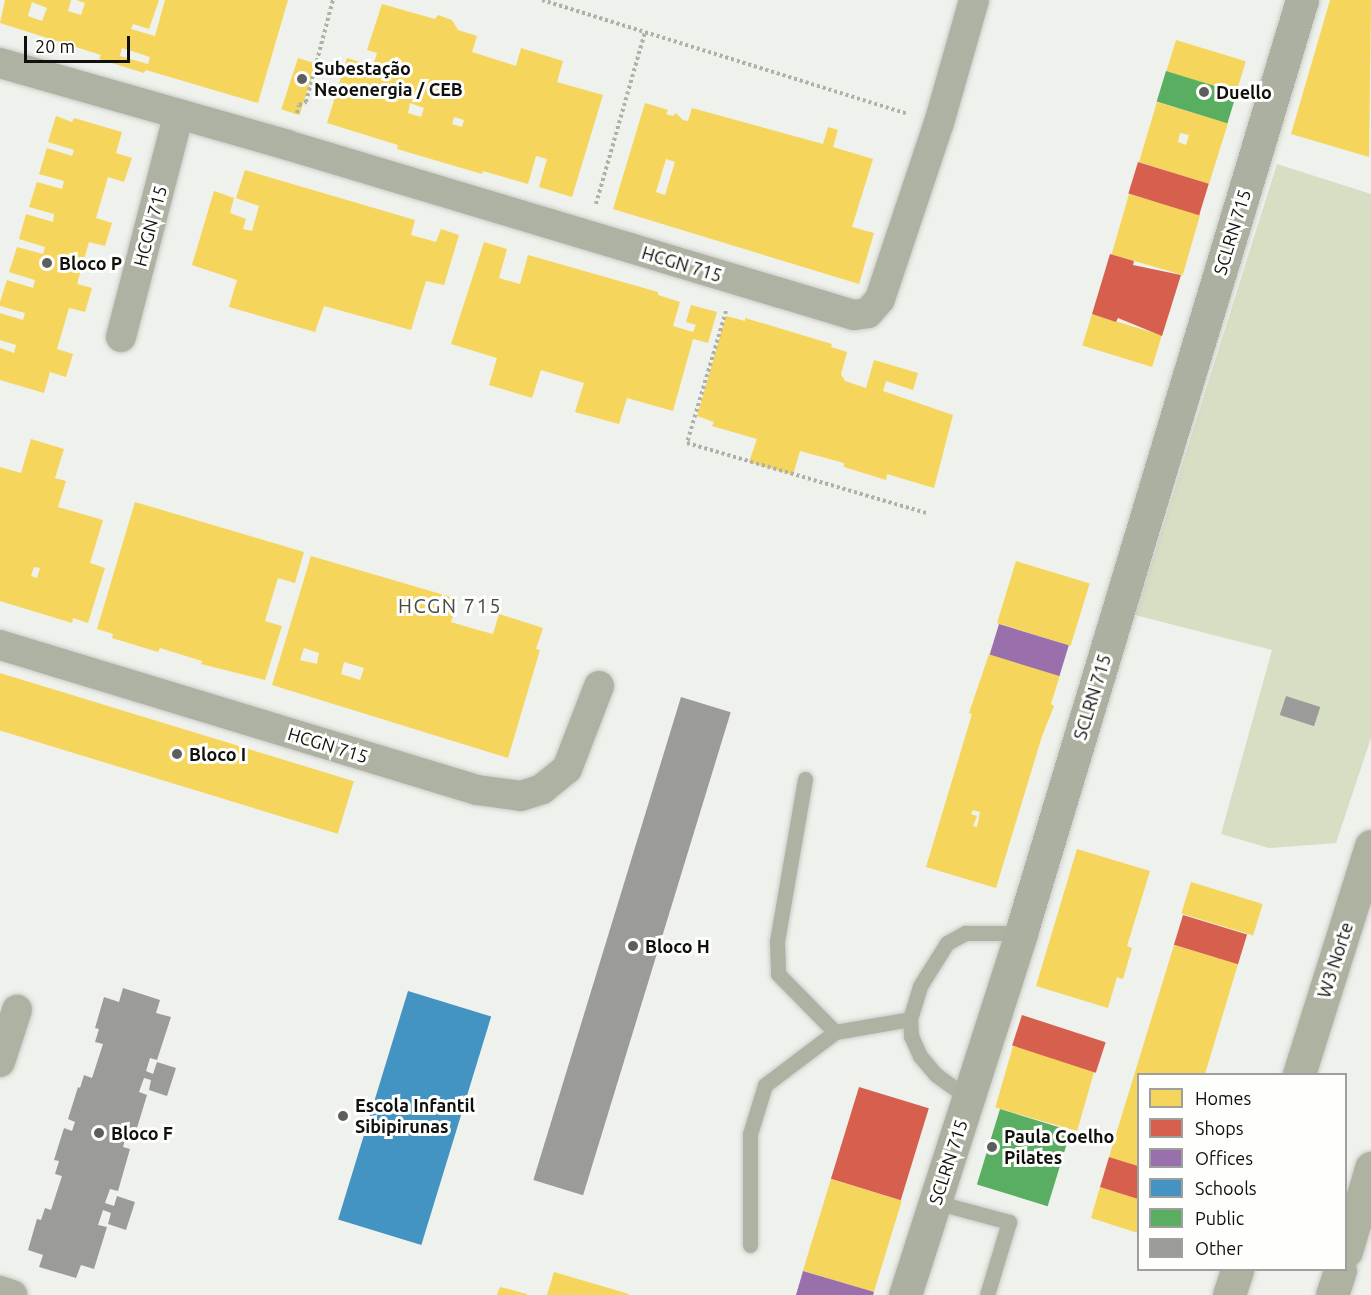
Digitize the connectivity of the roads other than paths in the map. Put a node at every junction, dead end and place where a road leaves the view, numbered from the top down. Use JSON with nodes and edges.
{"nodes":[{"id":1,"x":974,"y":0,"type":"edge"},
{"id":2,"x":1302,"y":0,"type":"edge"},
{"id":3,"x":0,"y":63,"type":"edge"},
{"id":4,"x":178,"y":116,"type":"junction"},
{"id":5,"x":121,"y":337,"type":"dead end"},
{"id":6,"x":0,"y":645,"type":"edge"},
{"id":7,"x":599,"y":686,"type":"dead end"},
{"id":8,"x":805,"y":779,"type":"dead end"},
{"id":9,"x":1371,"y":846,"type":"edge"},
{"id":10,"x":1021,"y":933,"type":"junction"},
{"id":11,"x":17,"y":1010,"type":"dead end"},
{"id":12,"x":910,"y":1019,"type":"junction"},
{"id":13,"x":836,"y":1032,"type":"junction"},
{"id":14,"x":0,"y":1062,"type":"edge"},
{"id":15,"x":1299,"y":1073,"type":"edge"},
{"id":16,"x":968,"y":1098,"type":"junction"},
{"id":17,"x":1371,"y":1168,"type":"edge"},
{"id":18,"x":935,"y":1202,"type":"junction"},
{"id":19,"x":750,"y":1245,"type":"dead end"},
{"id":20,"x":1347,"y":1248,"type":"edge"},
{"id":21,"x":1236,"y":1271,"type":"edge"},
{"id":22,"x":1339,"y":1271,"type":"edge"},
{"id":23,"x":0,"y":1292,"type":"edge"},
{"id":24,"x":12,"y":1295,"type":"edge"},
{"id":25,"x":905,"y":1295,"type":"edge"},
{"id":26,"x":987,"y":1295,"type":"edge"},
{"id":27,"x":1229,"y":1295,"type":"edge"},
{"id":28,"x":1332,"y":1295,"type":"edge"}],
"edges":[{"from":1,"to":4,"type":"street","name":"HCGN 715"},
{"from":2,"to":10,"type":"street","name":"SCLRN 715"},
{"from":3,"to":4,"type":"street","name":"HCGN 715"},
{"from":4,"to":5,"type":"street","name":"HCGN 715"},
{"from":6,"to":7,"type":"street","name":"HCGN 715"},
{"from":8,"to":13,"type":"lane"},
{"from":9,"to":15,"type":"main road","name":"W3 Norte"},
{"from":10,"to":12,"type":"lane"},
{"from":10,"to":16,"type":"street","name":"SCLRN 715"},
{"from":11,"to":14,"type":"street"},
{"from":12,"to":13,"type":"lane"},
{"from":12,"to":16,"type":"lane"},
{"from":13,"to":19,"type":"lane"},
{"from":16,"to":18,"type":"street","name":"SCLRN 715"},
{"from":17,"to":20,"type":"main road"},
{"from":18,"to":25,"type":"street","name":"SCLRN 715"},
{"from":18,"to":26,"type":"lane"},
{"from":21,"to":27,"type":"main road"},
{"from":22,"to":28,"type":"main road"},
{"from":23,"to":24,"type":"street"}]}
